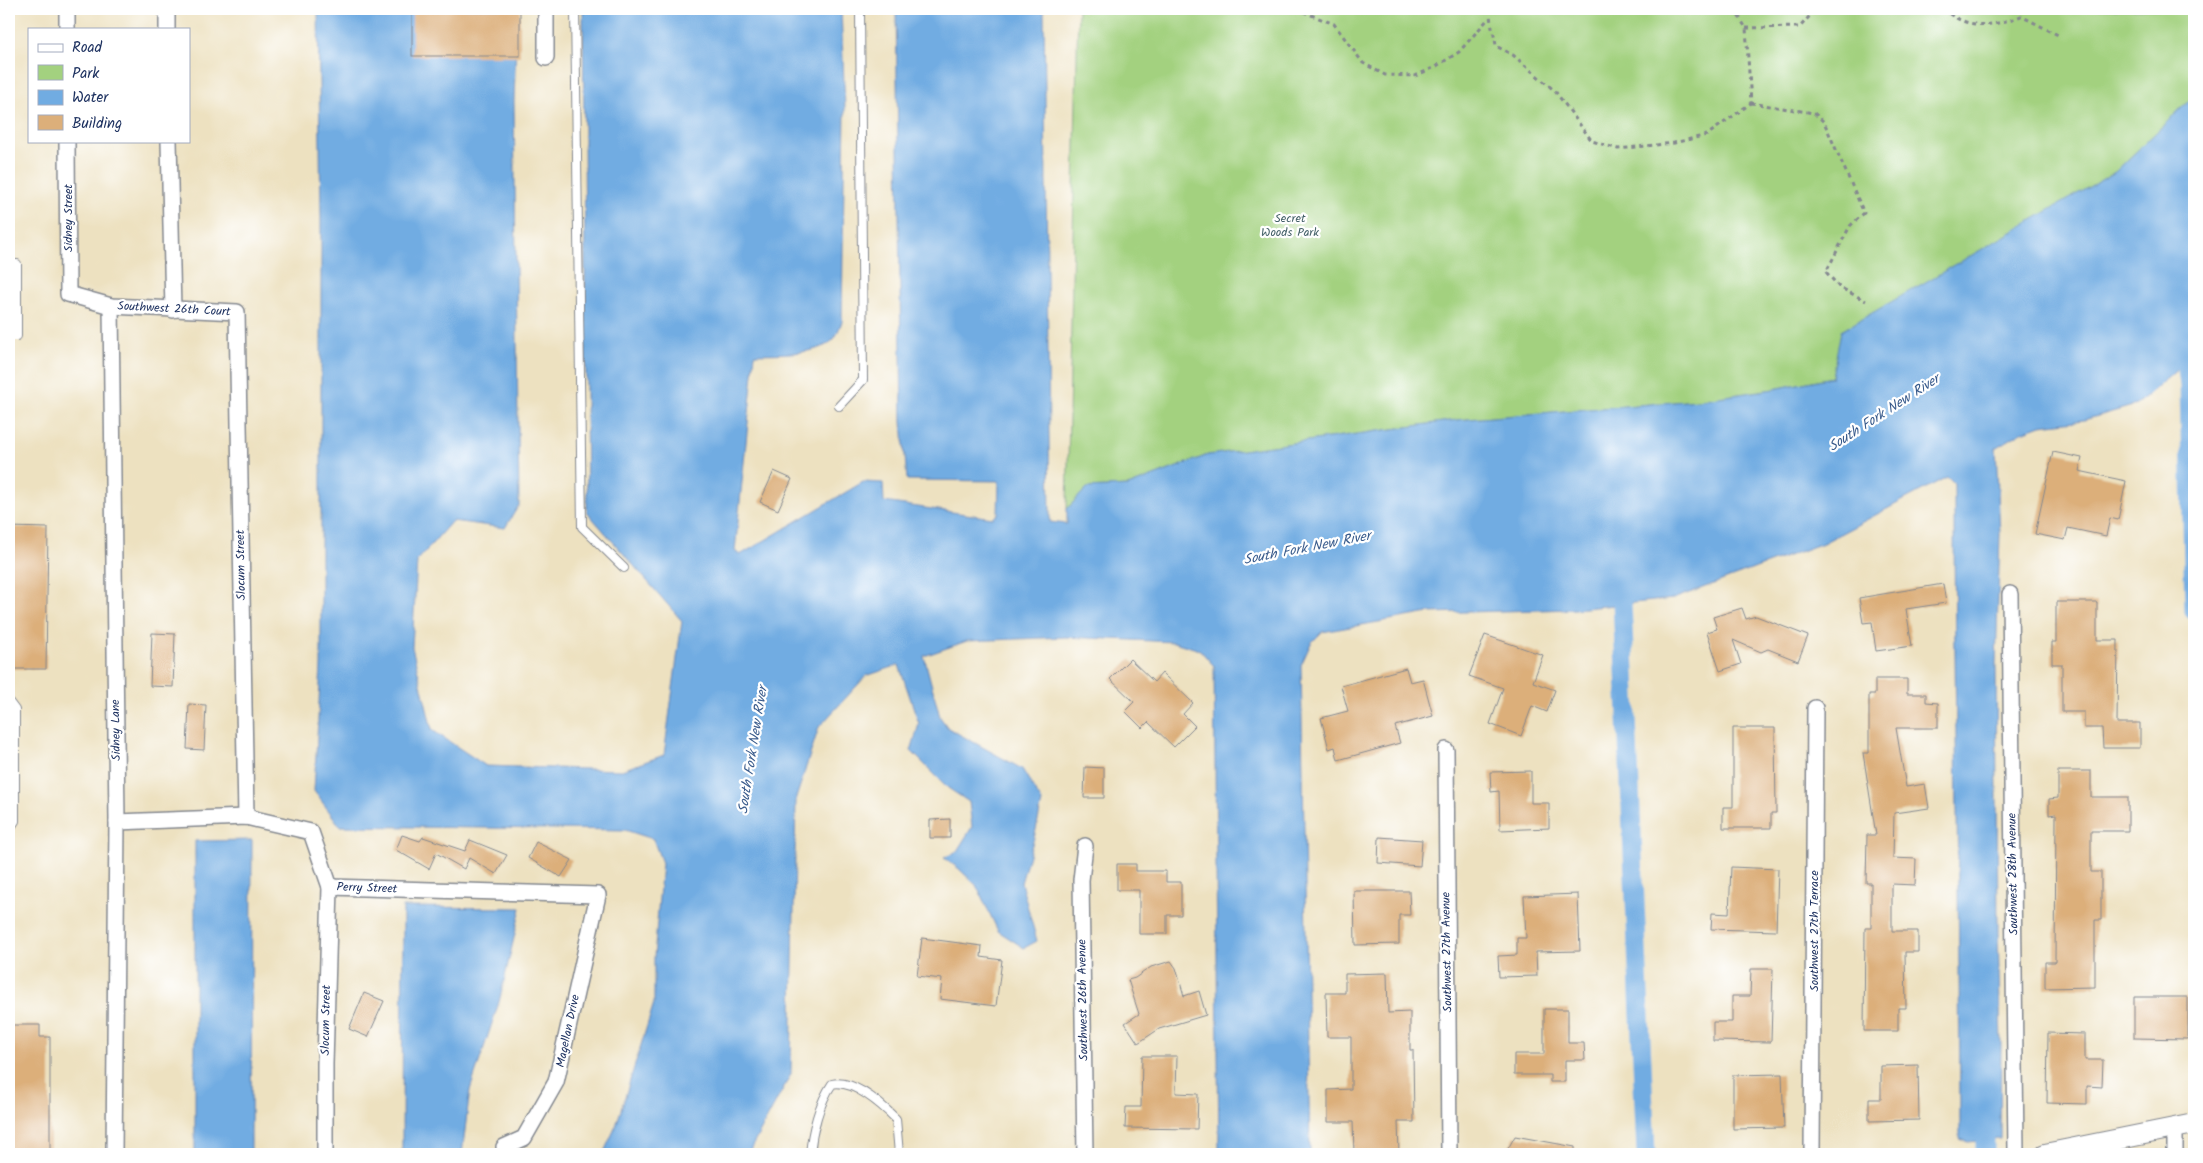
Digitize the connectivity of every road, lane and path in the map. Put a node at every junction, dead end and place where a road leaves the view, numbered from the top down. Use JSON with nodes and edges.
{"nodes":[{"id":1,"x":66,"y":9,"type":"edge"},
{"id":2,"x":167,"y":9,"type":"edge"},
{"id":3,"x":546,"y":9,"type":"edge"},
{"id":4,"x":575,"y":9,"type":"edge"},
{"id":5,"x":860,"y":9,"type":"edge"},
{"id":6,"x":1296,"y":9,"type":"edge"},
{"id":7,"x":1491,"y":9,"type":"edge"},
{"id":8,"x":1721,"y":9,"type":"edge"},
{"id":9,"x":1816,"y":9,"type":"edge"},
{"id":10,"x":1943,"y":9,"type":"edge"},
{"id":11,"x":1489,"y":18,"type":"junction"},
{"id":12,"x":67,"y":28,"type":"edge"},
{"id":13,"x":167,"y":28,"type":"edge"},
{"id":14,"x":1746,"y":28,"type":"junction"},
{"id":15,"x":2058,"y":35,"type":"dead end"},
{"id":16,"x":10,"y":40,"type":"edge"},
{"id":17,"x":9,"y":50,"type":"edge"},
{"id":18,"x":546,"y":58,"type":"dead end"},
{"id":19,"x":1752,"y":103,"type":"junction"},
{"id":20,"x":67,"y":142,"type":"edge"},
{"id":21,"x":170,"y":142,"type":"edge"},
{"id":22,"x":9,"y":264,"type":"edge"},
{"id":23,"x":68,"y":294,"type":"joint"},
{"id":24,"x":1866,"y":301,"type":"dead end"},
{"id":25,"x":111,"y":306,"type":"junction"},
{"id":26,"x":173,"y":310,"type":"junction"},
{"id":27,"x":236,"y":312,"type":"joint"},
{"id":28,"x":9,"y":336,"type":"edge"},
{"id":29,"x":839,"y":406,"type":"dead end"},
{"id":30,"x":624,"y":568,"type":"dead end"},
{"id":31,"x":2010,"y":594,"type":"dead end"},
{"id":32,"x":9,"y":702,"type":"edge"},
{"id":33,"x":1815,"y":708,"type":"dead end"},
{"id":34,"x":1446,"y":750,"type":"dead end"},
{"id":35,"x":246,"y":817,"type":"junction"},
{"id":36,"x":117,"y":822,"type":"junction"},
{"id":37,"x":9,"y":830,"type":"edge"},
{"id":38,"x":1085,"y":846,"type":"dead end"},
{"id":39,"x":330,"y":887,"type":"junction"},
{"id":40,"x":598,"y":895,"type":"joint"},
{"id":41,"x":2184,"y":1126,"type":"edge"},
{"id":42,"x":504,"y":1147,"type":"dead end"},
{"id":43,"x":114,"y":1154,"type":"edge"},
{"id":44,"x":325,"y":1154,"type":"edge"},
{"id":45,"x":810,"y":1154,"type":"edge"},
{"id":46,"x":899,"y":1154,"type":"edge"},
{"id":47,"x":1085,"y":1154,"type":"edge"},
{"id":48,"x":1449,"y":1154,"type":"edge"},
{"id":49,"x":1812,"y":1154,"type":"edge"},
{"id":50,"x":2016,"y":1154,"type":"edge"},
{"id":51,"x":2045,"y":1154,"type":"edge"},
{"id":52,"x":2175,"y":1154,"type":"edge"}],
"edges":[{"from":1,"to":12,"type":"street"},
{"from":2,"to":13,"type":"street"},
{"from":3,"to":18,"type":"street"},
{"from":4,"to":30,"type":"lane"},
{"from":5,"to":29,"type":"lane"},
{"from":6,"to":11,"type":"path"},
{"from":7,"to":11,"type":"path"},
{"from":8,"to":14,"type":"path"},
{"from":9,"to":14,"type":"path"},
{"from":10,"to":15,"type":"path"},
{"from":11,"to":19,"type":"path"},
{"from":14,"to":19,"type":"path"},
{"from":16,"to":17,"type":"lane"},
{"from":19,"to":24,"type":"path"},
{"from":20,"to":23,"type":"street","name":"Sidney Street"},
{"from":21,"to":26,"type":"street"},
{"from":22,"to":28,"type":"lane"},
{"from":23,"to":25,"type":"street","name":"Southwest 26th Court"},
{"from":25,"to":26,"type":"street","name":"Southwest 26th Court"},
{"from":25,"to":36,"type":"street","name":"Sidney Lane"},
{"from":26,"to":27,"type":"street","name":"Southwest 26th Court"},
{"from":27,"to":35,"type":"street","name":"Slocum Street"},
{"from":31,"to":50,"type":"street","name":"Southwest 28th Avenue"},
{"from":32,"to":37,"type":"lane"},
{"from":33,"to":49,"type":"street","name":"Southwest 27th Terrace"},
{"from":34,"to":48,"type":"street","name":"Southwest 27th Avenue"},
{"from":35,"to":36,"type":"street","name":"Perry Street"},
{"from":35,"to":39,"type":"street","name":"Perry Street"},
{"from":36,"to":43,"type":"street","name":"Sidney Lane"},
{"from":38,"to":47,"type":"street","name":"Southwest 26th Avenue"},
{"from":39,"to":40,"type":"street","name":"Perry Street"},
{"from":39,"to":44,"type":"street","name":"Slocum Street"},
{"from":40,"to":42,"type":"street","name":"Magellan Drive"},
{"from":41,"to":51,"type":"street"},
{"from":41,"to":52,"type":"street"},
{"from":45,"to":46,"type":"lane"}]}
